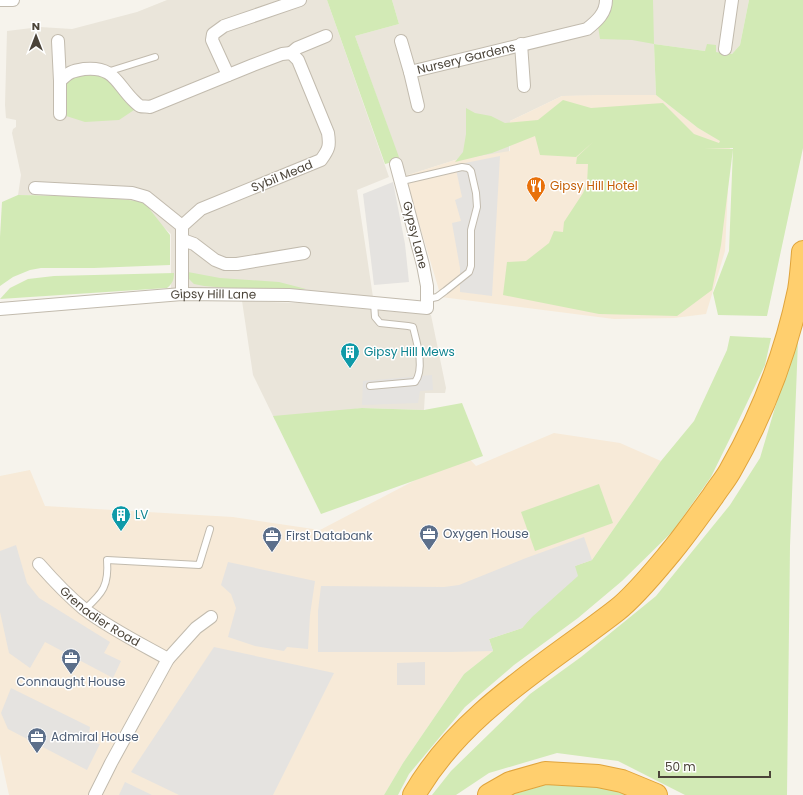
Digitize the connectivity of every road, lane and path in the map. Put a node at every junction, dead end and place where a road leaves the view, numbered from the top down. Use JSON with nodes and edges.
{"nodes":[{"id":1,"x":0,"y":0,"type":"edge"},
{"id":2,"x":13,"y":0,"type":"edge"},
{"id":3,"x":300,"y":0,"type":"edge"},
{"id":4,"x":606,"y":0,"type":"edge"},
{"id":5,"x":732,"y":0,"type":"edge"},
{"id":6,"x":326,"y":36,"type":"dead end"},
{"id":7,"x":58,"y":41,"type":"dead end"},
{"id":8,"x":401,"y":41,"type":"dead end"},
{"id":9,"x":521,"y":44,"type":"junction"},
{"id":10,"x":725,"y":49,"type":"dead end"},
{"id":11,"x":291,"y":52,"type":"junction"},
{"id":12,"x":155,"y":57,"type":"dead end"},
{"id":13,"x":106,"y":72,"type":"junction"},
{"id":14,"x":410,"y":72,"type":"junction"},
{"id":15,"x":228,"y":75,"type":"junction"},
{"id":16,"x":60,"y":81,"type":"junction"},
{"id":17,"x":524,"y":86,"type":"dead end"},
{"id":18,"x":418,"y":106,"type":"dead end"},
{"id":19,"x":60,"y":114,"type":"dead end"},
{"id":20,"x":396,"y":164,"type":"dead end"},
{"id":21,"x":402,"y":182,"type":"junction"},
{"id":22,"x":35,"y":188,"type":"dead end"},
{"id":23,"x":182,"y":226,"type":"junction"},
{"id":24,"x":183,"y":240,"type":"junction"},
{"id":25,"x":803,"y":252,"type":"edge"},
{"id":26,"x":304,"y":253,"type":"dead end"},
{"id":27,"x":182,"y":294,"type":"junction"},
{"id":28,"x":374,"y":303,"type":"junction"},
{"id":29,"x":428,"y":303,"type":"junction"},
{"id":30,"x":0,"y":309,"type":"edge"},
{"id":31,"x":370,"y":386,"type":"dead end"},
{"id":32,"x":210,"y":529,"type":"dead end"},
{"id":33,"x":39,"y":564,"type":"dead end"},
{"id":34,"x":85,"y":609,"type":"junction"},
{"id":35,"x":210,"y":617,"type":"dead end"},
{"id":36,"x":168,"y":659,"type":"junction"},
{"id":37,"x":95,"y":795,"type":"edge"},
{"id":38,"x":414,"y":795,"type":"edge"},
{"id":39,"x":489,"y":795,"type":"edge"},
{"id":40,"x":656,"y":795,"type":"edge"}],
"edges":[{"from":1,"to":2,"type":"street"},
{"from":3,"to":15,"type":"street"},
{"from":4,"to":9,"type":"street","name":"Nursery Gardens"},
{"from":5,"to":10,"type":"street"},
{"from":6,"to":11,"type":"street"},
{"from":7,"to":16,"type":"street"},
{"from":8,"to":14,"type":"street","name":"Nursery Gardens"},
{"from":9,"to":14,"type":"street","name":"Nursery Gardens"},
{"from":9,"to":17,"type":"street","name":"Nursery Gardens"},
{"from":11,"to":15,"type":"street"},
{"from":11,"to":23,"type":"street","name":"Sybil Mead"},
{"from":12,"to":13,"type":"lane"},
{"from":13,"to":15,"type":"street"},
{"from":13,"to":16,"type":"street"},
{"from":14,"to":18,"type":"street","name":"Nursery Gardens"},
{"from":16,"to":19,"type":"street"},
{"from":20,"to":21,"type":"street","name":"Gypsy Lane"},
{"from":21,"to":29,"type":"street","name":"Gypsy Lane"},
{"from":21,"to":29,"type":"lane"},
{"from":22,"to":23,"type":"street"},
{"from":23,"to":24,"type":"street"},
{"from":24,"to":26,"type":"street"},
{"from":24,"to":27,"type":"street"},
{"from":25,"to":38,"type":"highway"},
{"from":27,"to":28,"type":"street","name":"Gipsy Hill Lane"},
{"from":27,"to":30,"type":"street","name":"Gipsy Hill Lane"},
{"from":28,"to":29,"type":"street","name":"Gipsy Hill Lane"},
{"from":28,"to":31,"type":"lane"},
{"from":32,"to":34,"type":"lane"},
{"from":33,"to":34,"type":"street","name":"Grenadier Road"},
{"from":34,"to":36,"type":"street","name":"Grenadier Road"},
{"from":35,"to":36,"type":"street"},
{"from":36,"to":37,"type":"street"},
{"from":39,"to":40,"type":"highway"}]}
